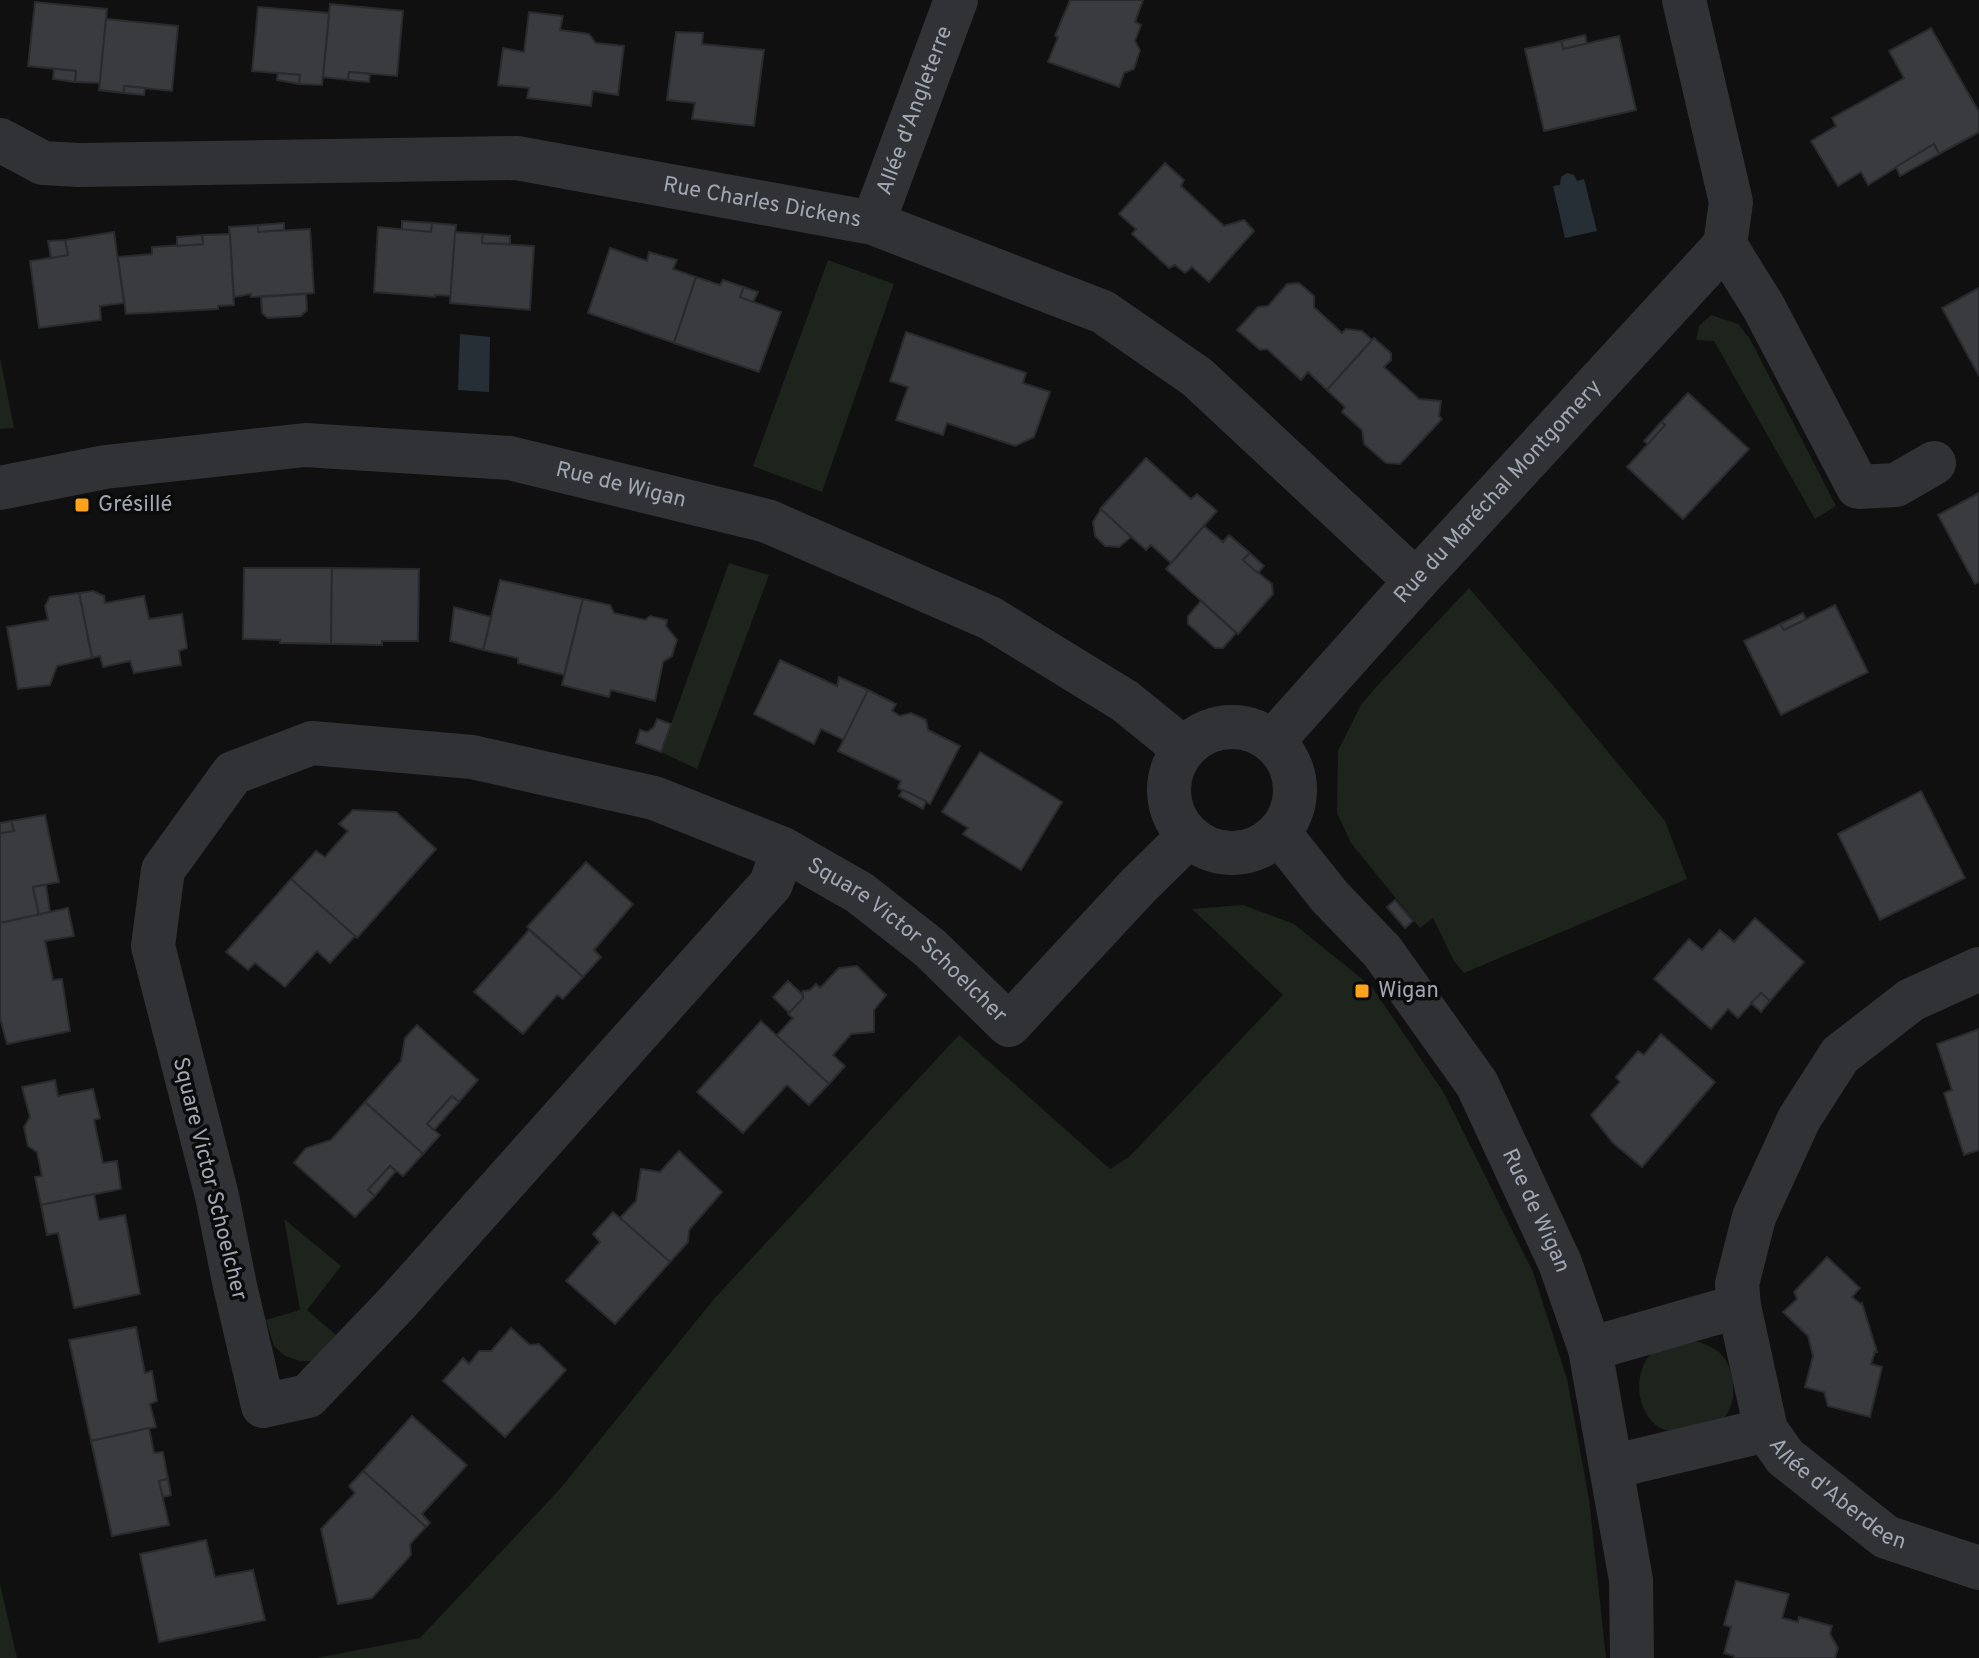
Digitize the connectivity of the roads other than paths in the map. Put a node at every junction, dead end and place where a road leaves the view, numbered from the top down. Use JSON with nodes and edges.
{"nodes":[{"id":1,"x":956,"y":0,"type":"edge"},
{"id":2,"x":1684,"y":0,"type":"edge"},
{"id":3,"x":0,"y":140,"type":"edge"},
{"id":4,"x":873,"y":223,"type":"junction"},
{"id":5,"x":1725,"y":245,"type":"junction"},
{"id":6,"x":1934,"y":463,"type":"dead end"},
{"id":7,"x":0,"y":488,"type":"edge"},
{"id":8,"x":1416,"y":581,"type":"junction"},
{"id":9,"x":1273,"y":741,"type":"junction"},
{"id":10,"x":1183,"y":748,"type":"junction"},
{"id":11,"x":1279,"y":833,"type":"junction"},
{"id":12,"x":1188,"y":837,"type":"junction"},
{"id":13,"x":783,"y":849,"type":"junction"},
{"id":14,"x":1979,"y":969,"type":"edge"},
{"id":15,"x":1739,"y":1306,"type":"junction"},
{"id":16,"x":1590,"y":1349,"type":"junction"},
{"id":17,"x":1766,"y":1430,"type":"junction"},
{"id":18,"x":1611,"y":1467,"type":"junction"},
{"id":19,"x":1979,"y":1568,"type":"edge"},
{"id":20,"x":1632,"y":1658,"type":"edge"}],
"edges":[{"from":1,"to":4,"type":"street","name":"Allée d'Angleterre"},
{"from":2,"to":5,"type":"street"},
{"from":3,"to":4,"type":"street","name":"Rue Charles Dickens"},
{"from":4,"to":8,"type":"street","name":"Rue Charles Dickens"},
{"from":5,"to":6,"type":"street"},
{"from":5,"to":8,"type":"street","name":"Rue du Maréchal Montgomery"},
{"from":7,"to":10,"type":"street","name":"Rue de Wigan"},
{"from":8,"to":9,"type":"street","name":"Rue du Maréchal Montgomery"},
{"from":9,"to":10,"type":"street"},
{"from":9,"to":11,"type":"street"},
{"from":10,"to":12,"type":"street"},
{"from":11,"to":12,"type":"street"},
{"from":11,"to":16,"type":"street","name":"Rue de Wigan"},
{"from":12,"to":13,"type":"street","name":"Square Victor Schoelcher"},
{"from":13,"to":13,"type":"street","name":"Square Victor Schoelcher"},
{"from":14,"to":15,"type":"street"},
{"from":15,"to":16,"type":"street"},
{"from":15,"to":17,"type":"street"},
{"from":16,"to":18,"type":"street","name":"Rue de Wigan"},
{"from":17,"to":18,"type":"street","name":"Allée d'Aberdeen"},
{"from":17,"to":19,"type":"street","name":"Allée d'Aberdeen"},
{"from":18,"to":20,"type":"street","name":"Rue de Wigan"}]}
